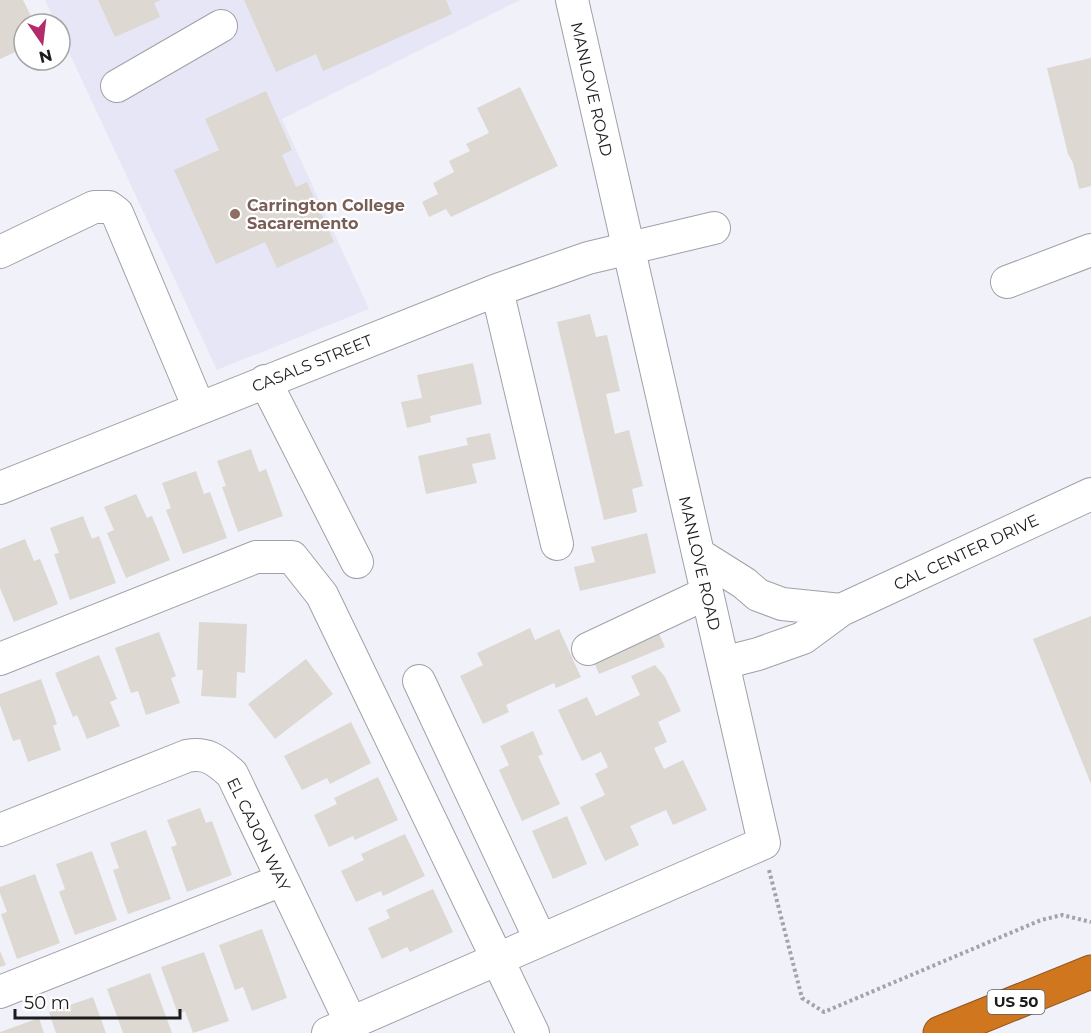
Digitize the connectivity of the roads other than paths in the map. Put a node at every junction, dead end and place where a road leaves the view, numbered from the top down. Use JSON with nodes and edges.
{"nodes":[{"id":1,"x":572,"y":0,"type":"edge"},
{"id":2,"x":221,"y":26,"type":"dead end"},
{"id":3,"x":117,"y":86,"type":"dead end"},
{"id":4,"x":714,"y":228,"type":"dead end"},
{"id":5,"x":628,"y":249,"type":"junction"},
{"id":6,"x":1091,"y":250,"type":"edge"},
{"id":7,"x":0,"y":252,"type":"edge"},
{"id":8,"x":1007,"y":282,"type":"dead end"},
{"id":9,"x":497,"y":290,"type":"junction"},
{"id":10,"x":265,"y":381,"type":"junction"},
{"id":11,"x":199,"y":408,"type":"junction"},
{"id":12,"x":0,"y":488,"type":"edge"},
{"id":13,"x":1091,"y":494,"type":"edge"},
{"id":14,"x":557,"y":544,"type":"dead end"},
{"id":15,"x":698,"y":554,"type":"junction"},
{"id":16,"x":357,"y":562,"type":"dead end"},
{"id":17,"x":707,"y":593,"type":"junction"},
{"id":18,"x":841,"y":609,"type":"junction"},
{"id":19,"x":588,"y":649,"type":"dead end"},
{"id":20,"x":0,"y":659,"type":"edge"},
{"id":21,"x":723,"y":663,"type":"junction"},
{"id":22,"x":419,"y":681,"type":"dead end"},
{"id":23,"x":0,"y":830,"type":"edge"},
{"id":24,"x":282,"y":880,"type":"junction"},
{"id":25,"x":540,"y":939,"type":"junction"},
{"id":26,"x":497,"y":958,"type":"junction"},
{"id":27,"x":1091,"y":972,"type":"edge"},
{"id":28,"x":0,"y":992,"type":"edge"},
{"id":29,"x":339,"y":1028,"type":"edge"},
{"id":30,"x":533,"y":1033,"type":"edge"},
{"id":31,"x":940,"y":1033,"type":"edge"}],
"edges":[{"from":1,"to":5,"type":"street","name":"MANLOVE ROAD"},
{"from":2,"to":3,"type":"street"},
{"from":4,"to":5,"type":"street","name":"CASALS STREET"},
{"from":5,"to":9,"type":"street","name":"CASALS STREET"},
{"from":5,"to":15,"type":"street","name":"MANLOVE ROAD"},
{"from":6,"to":8,"type":"street"},
{"from":7,"to":11,"type":"street"},
{"from":9,"to":10,"type":"street","name":"CASALS STREET"},
{"from":9,"to":14,"type":"street"},
{"from":10,"to":11,"type":"street","name":"CASALS STREET"},
{"from":10,"to":16,"type":"street"},
{"from":11,"to":12,"type":"street","name":"CASALS STREET"},
{"from":13,"to":18,"type":"street","name":"CAL CENTER DRIVE"},
{"from":15,"to":17,"type":"street","name":"MANLOVE ROAD"},
{"from":15,"to":18,"type":"street","name":"CAL CENTER DRIVE"},
{"from":17,"to":19,"type":"street"},
{"from":17,"to":21,"type":"street","name":"MANLOVE ROAD"},
{"from":18,"to":21,"type":"street","name":"CAL CENTER DRIVE"},
{"from":20,"to":26,"type":"street"},
{"from":21,"to":25,"type":"street","name":"MANLOVE ROAD"},
{"from":22,"to":25,"type":"street"},
{"from":23,"to":24,"type":"street","name":"EL CAJON WAY"},
{"from":24,"to":28,"type":"street"},
{"from":24,"to":29,"type":"street","name":"EL CAJON WAY"},
{"from":25,"to":26,"type":"street"},
{"from":26,"to":29,"type":"street"},
{"from":26,"to":30,"type":"street"},
{"from":27,"to":31,"type":"highway","number":"US 50"}]}
